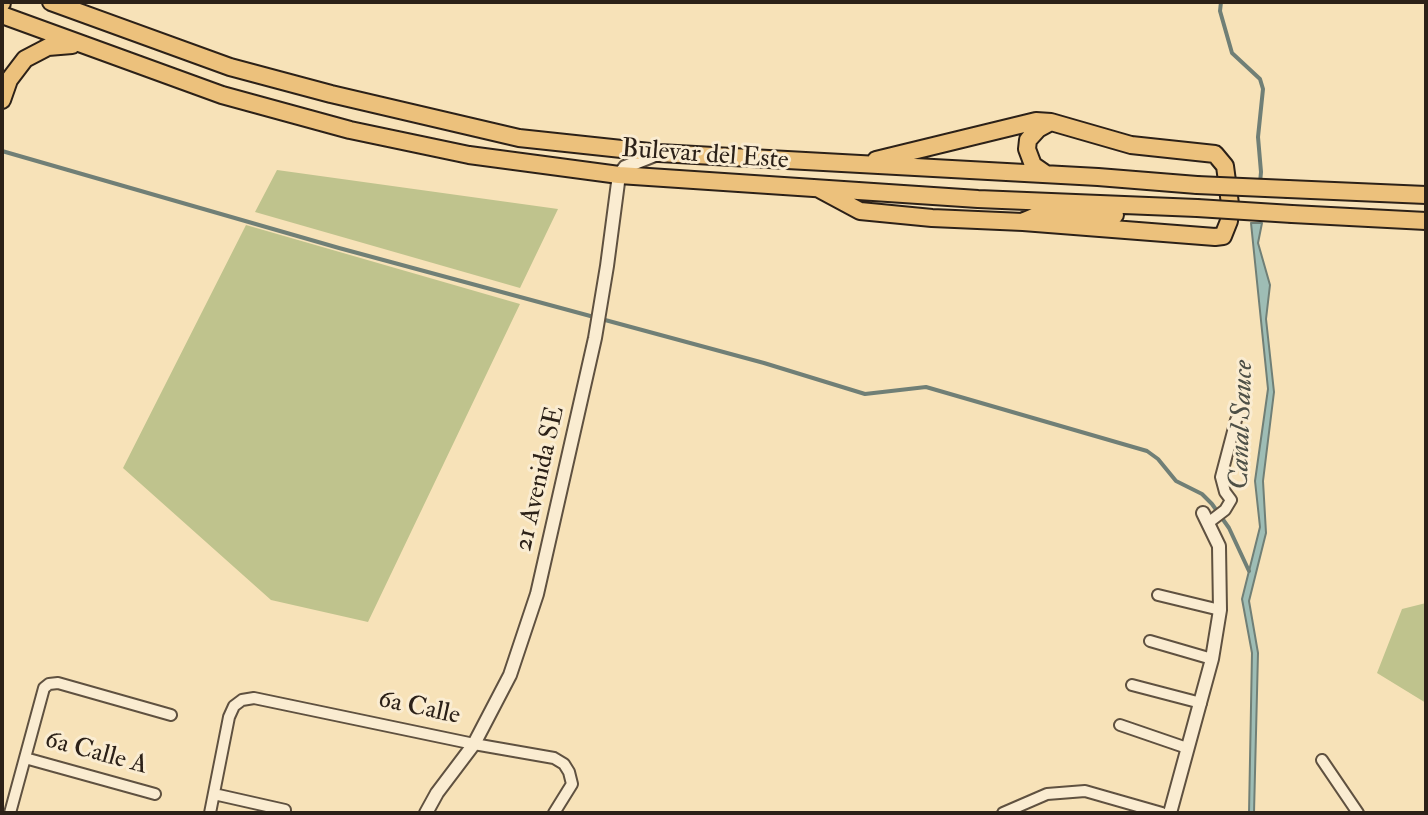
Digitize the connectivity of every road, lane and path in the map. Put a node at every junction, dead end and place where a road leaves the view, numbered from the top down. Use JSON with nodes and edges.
{"nodes":[{"id":1,"x":52,"y":2,"type":"edge"},
{"id":2,"x":2,"y":15,"type":"edge"},
{"id":3,"x":84,"y":46,"type":"junction"},
{"id":4,"x":2,"y":100,"type":"edge"},
{"id":5,"x":1051,"y":122,"type":"junction"},
{"id":6,"x":659,"y":153,"type":"junction"},
{"id":7,"x":859,"y":164,"type":"junction"},
{"id":8,"x":1046,"y":174,"type":"junction"},
{"id":9,"x":619,"y":175,"type":"junction"},
{"id":10,"x":1083,"y":176,"type":"junction"},
{"id":11,"x":818,"y":188,"type":"junction"},
{"id":12,"x":923,"y":194,"type":"junction"},
{"id":13,"x":1426,"y":195,"type":"edge"},
{"id":14,"x":1164,"y":207,"type":"junction"},
{"id":15,"x":1426,"y":221,"type":"edge"},
{"id":16,"x":1023,"y":222,"type":"junction"},
{"id":17,"x":1236,"y":420,"type":"dead end"},
{"id":18,"x":1209,"y":518,"type":"joint"},
{"id":19,"x":1158,"y":595,"type":"dead end"},
{"id":20,"x":1220,"y":610,"type":"junction"},
{"id":21,"x":1150,"y":641,"type":"dead end"},
{"id":22,"x":1212,"y":659,"type":"junction"},
{"id":23,"x":1132,"y":685,"type":"dead end"},
{"id":24,"x":1201,"y":703,"type":"junction"},
{"id":25,"x":171,"y":715,"type":"dead end"},
{"id":26,"x":1120,"y":725,"type":"dead end"},
{"id":27,"x":474,"y":744,"type":"junction"},
{"id":28,"x":1187,"y":748,"type":"junction"},
{"id":29,"x":25,"y":758,"type":"junction"},
{"id":30,"x":1322,"y":760,"type":"dead end"},
{"id":31,"x":155,"y":794,"type":"dead end"},
{"id":32,"x":214,"y":794,"type":"junction"},
{"id":33,"x":285,"y":810,"type":"dead end"},
{"id":34,"x":10,"y":813,"type":"edge"},
{"id":35,"x":210,"y":813,"type":"edge"},
{"id":36,"x":426,"y":813,"type":"edge"},
{"id":37,"x":554,"y":813,"type":"edge"},
{"id":38,"x":1003,"y":813,"type":"edge"},
{"id":39,"x":1162,"y":813,"type":"edge"},
{"id":40,"x":1170,"y":813,"type":"edge"},
{"id":41,"x":1358,"y":813,"type":"edge"}],
"edges":[{"from":1,"to":6,"type":"highway","name":"Bulevar del Este"},
{"from":2,"to":3,"type":"highway","name":"Bulevar del Este"},
{"from":3,"to":4,"type":"highway"},
{"from":3,"to":9,"type":"highway","name":"Bulevar del Este"},
{"from":5,"to":7,"type":"highway"},
{"from":5,"to":8,"type":"highway"},
{"from":5,"to":16,"type":"highway"},
{"from":6,"to":7,"type":"highway","name":"Bulevar del Este"},
{"from":6,"to":9,"type":"street"},
{"from":7,"to":8,"type":"highway","name":"Bulevar del Este"},
{"from":8,"to":10,"type":"highway","name":"Bulevar del Este"},
{"from":9,"to":11,"type":"highway","name":"Bulevar del Este"},
{"from":9,"to":27,"type":"street","name":"21 Avenida SE"},
{"from":10,"to":12,"type":"highway"},
{"from":10,"to":13,"type":"highway","name":"Bulevar del Este","bridge":true},
{"from":11,"to":12,"type":"highway","name":"Bulevar del Este"},
{"from":11,"to":16,"type":"highway"},
{"from":12,"to":14,"type":"highway","name":"Bulevar del Este"},
{"from":14,"to":15,"type":"highway","name":"Bulevar del Este","bridge":true},
{"from":14,"to":16,"type":"highway"},
{"from":17,"to":18,"type":"street"},
{"from":18,"to":20,"type":"street"},
{"from":19,"to":20,"type":"street"},
{"from":20,"to":22,"type":"street"},
{"from":21,"to":22,"type":"street"},
{"from":22,"to":24,"type":"street"},
{"from":23,"to":24,"type":"street"},
{"from":24,"to":28,"type":"street"},
{"from":25,"to":29,"type":"street"},
{"from":26,"to":28,"type":"street"},
{"from":27,"to":32,"type":"street","name":"6a Calle"},
{"from":27,"to":36,"type":"street","name":"21 Avenida SE"},
{"from":27,"to":37,"type":"street","name":"6a Calle"},
{"from":28,"to":40,"type":"street"},
{"from":29,"to":31,"type":"street","name":"6a Calle A"},
{"from":29,"to":34,"type":"street"},
{"from":30,"to":41,"type":"street"},
{"from":32,"to":33,"type":"street"},
{"from":32,"to":35,"type":"street"},
{"from":38,"to":39,"type":"street"}]}
